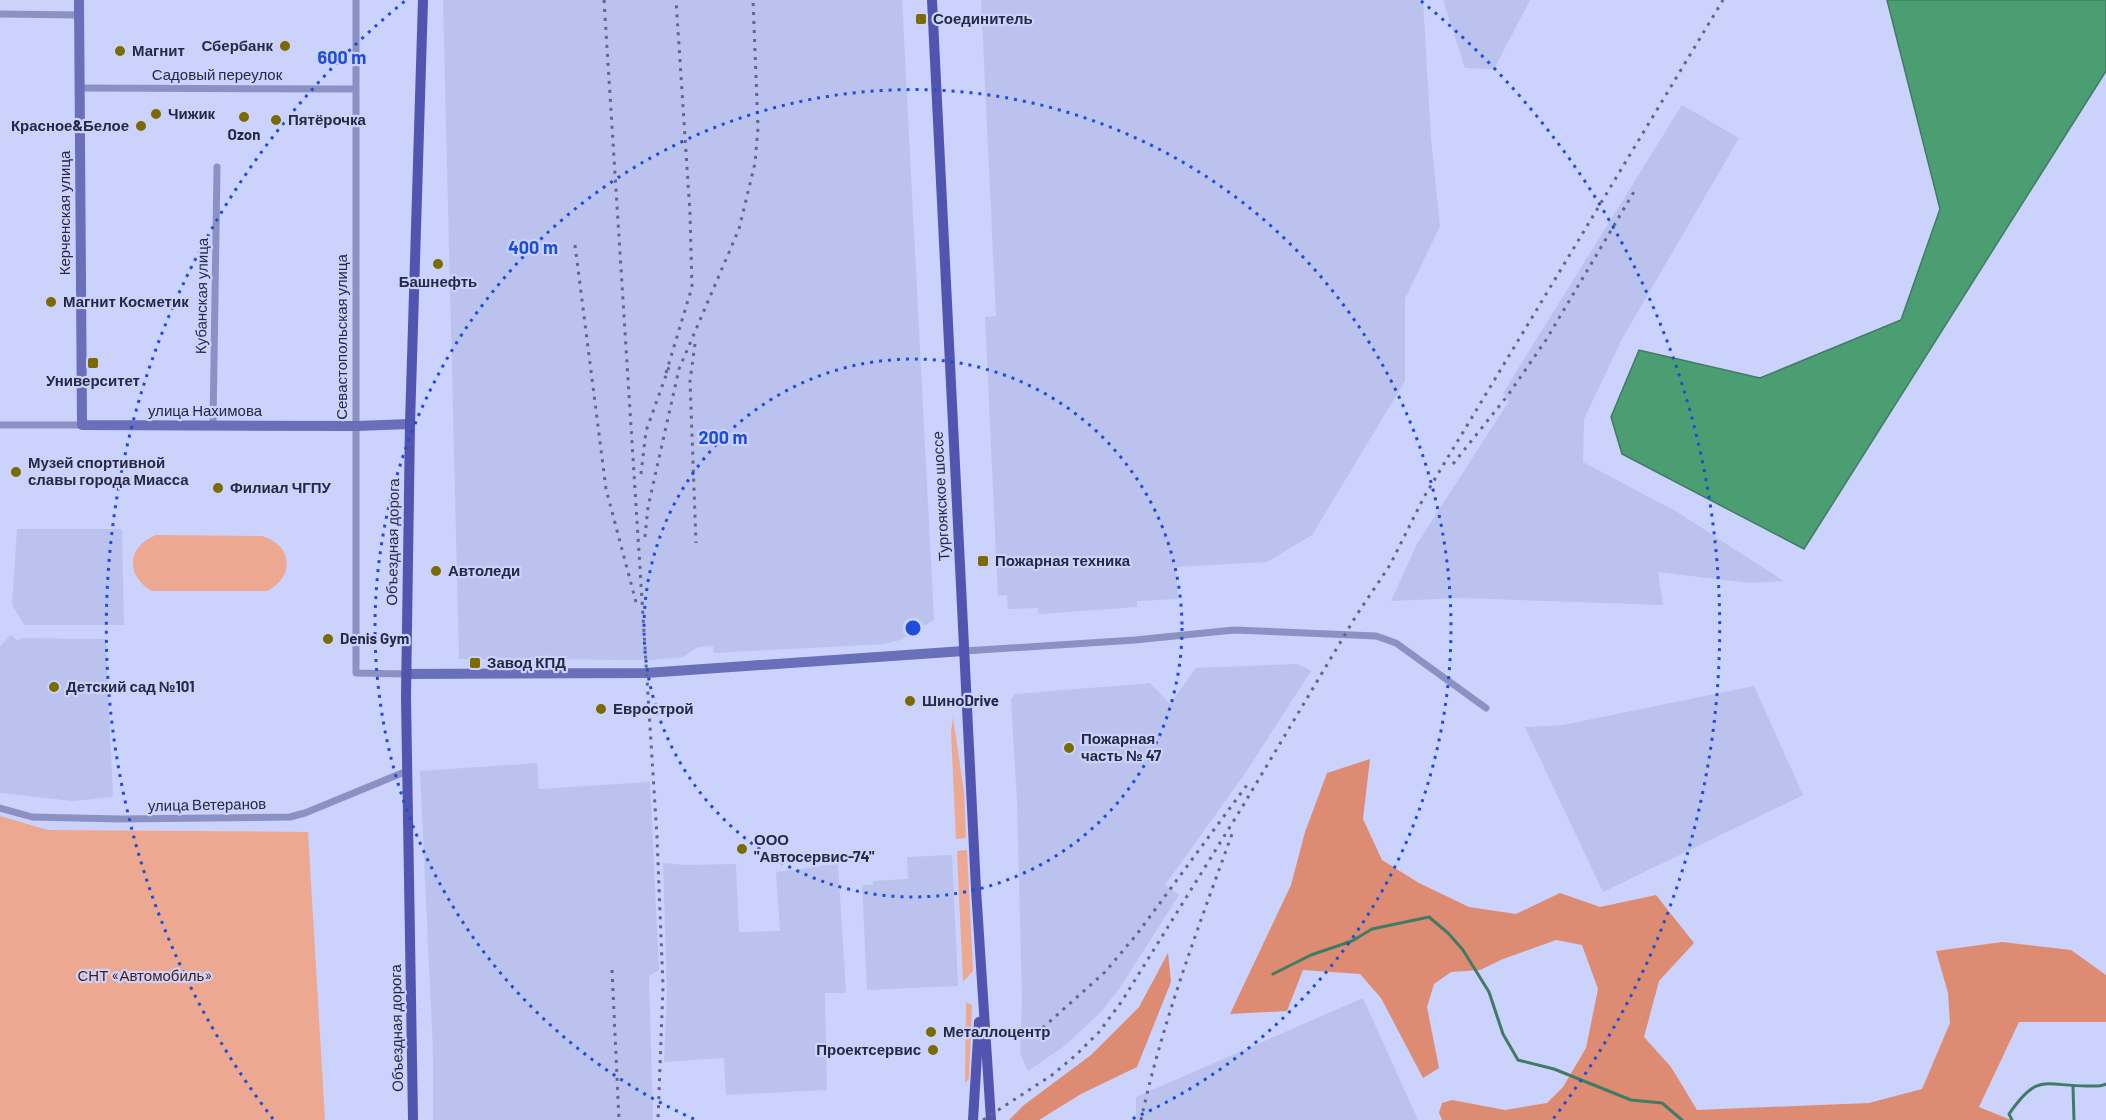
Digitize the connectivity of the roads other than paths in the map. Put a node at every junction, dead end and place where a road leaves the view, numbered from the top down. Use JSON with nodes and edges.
{"nodes":[{"id":1,"x":79,"y":0,"type":"edge"},
{"id":2,"x":356,"y":0,"type":"edge"},
{"id":3,"x":423,"y":0,"type":"edge"},
{"id":4,"x":932,"y":0,"type":"edge"},
{"id":5,"x":0,"y":14,"type":"edge"},
{"id":6,"x":79,"y":15,"type":"junction"},
{"id":7,"x":79,"y":88,"type":"junction"},
{"id":8,"x":355,"y":89,"type":"junction"},
{"id":9,"x":217,"y":167,"type":"dead end"},
{"id":10,"x":410,"y":424,"type":"junction"},
{"id":11,"x":0,"y":425,"type":"edge"},
{"id":12,"x":82,"y":425,"type":"junction"},
{"id":13,"x":213,"y":426,"type":"junction"},
{"id":14,"x":356,"y":426,"type":"junction"},
{"id":15,"x":964,"y":651,"type":"junction"},
{"id":16,"x":406,"y":674,"type":"junction"},
{"id":17,"x":1486,"y":708,"type":"dead end"},
{"id":18,"x":407,"y":771,"type":"junction"},
{"id":19,"x":0,"y":808,"type":"edge"},
{"id":20,"x":982,"y":991,"type":"junction"},
{"id":21,"x":413,"y":1120,"type":"edge"},
{"id":22,"x":973,"y":1120,"type":"edge"},
{"id":23,"x":991,"y":1120,"type":"edge"}],
"edges":[{"from":1,"to":6,"type":"street","name":"Керченская улица"},
{"from":2,"to":8,"type":"street","name":"Севастопольская улица"},
{"from":3,"to":10,"type":"main road","name":"Объездная дорога"},
{"from":4,"to":15,"type":"main road","name":"Тургоякское шоссе"},
{"from":5,"to":6,"type":"street"},
{"from":6,"to":7,"type":"street","name":"Керченская улица"},
{"from":7,"to":8,"type":"street","name":"Садовый переулок"},
{"from":7,"to":12,"type":"street","name":"Керченская улица"},
{"from":8,"to":14,"type":"street","name":"Севастопольская улица"},
{"from":9,"to":13,"type":"street","name":"Кубанская улица"},
{"from":10,"to":14,"type":"street","name":"улица Нахимова"},
{"from":10,"to":16,"type":"main road","name":"Объездная дорога"},
{"from":11,"to":12,"type":"street","name":"улица Нахимова"},
{"from":12,"to":13,"type":"street","name":"улица Нахимова"},
{"from":13,"to":14,"type":"street","name":"улица Нахимова"},
{"from":14,"to":16,"type":"street","name":"Севастопольская улица"},
{"from":15,"to":16,"type":"street"},
{"from":15,"to":17,"type":"street"},
{"from":15,"to":20,"type":"main road","name":"Тургоякское шоссе"},
{"from":16,"to":18,"type":"main road","name":"Объездная дорога"},
{"from":18,"to":19,"type":"street","name":"улица Ветеранов"},
{"from":18,"to":21,"type":"main road","name":"Объездная дорога"},
{"from":20,"to":22,"type":"main road","name":"Тургоякское шоссе"},
{"from":20,"to":23,"type":"main road","name":"Тургоякское шоссе"}]}
